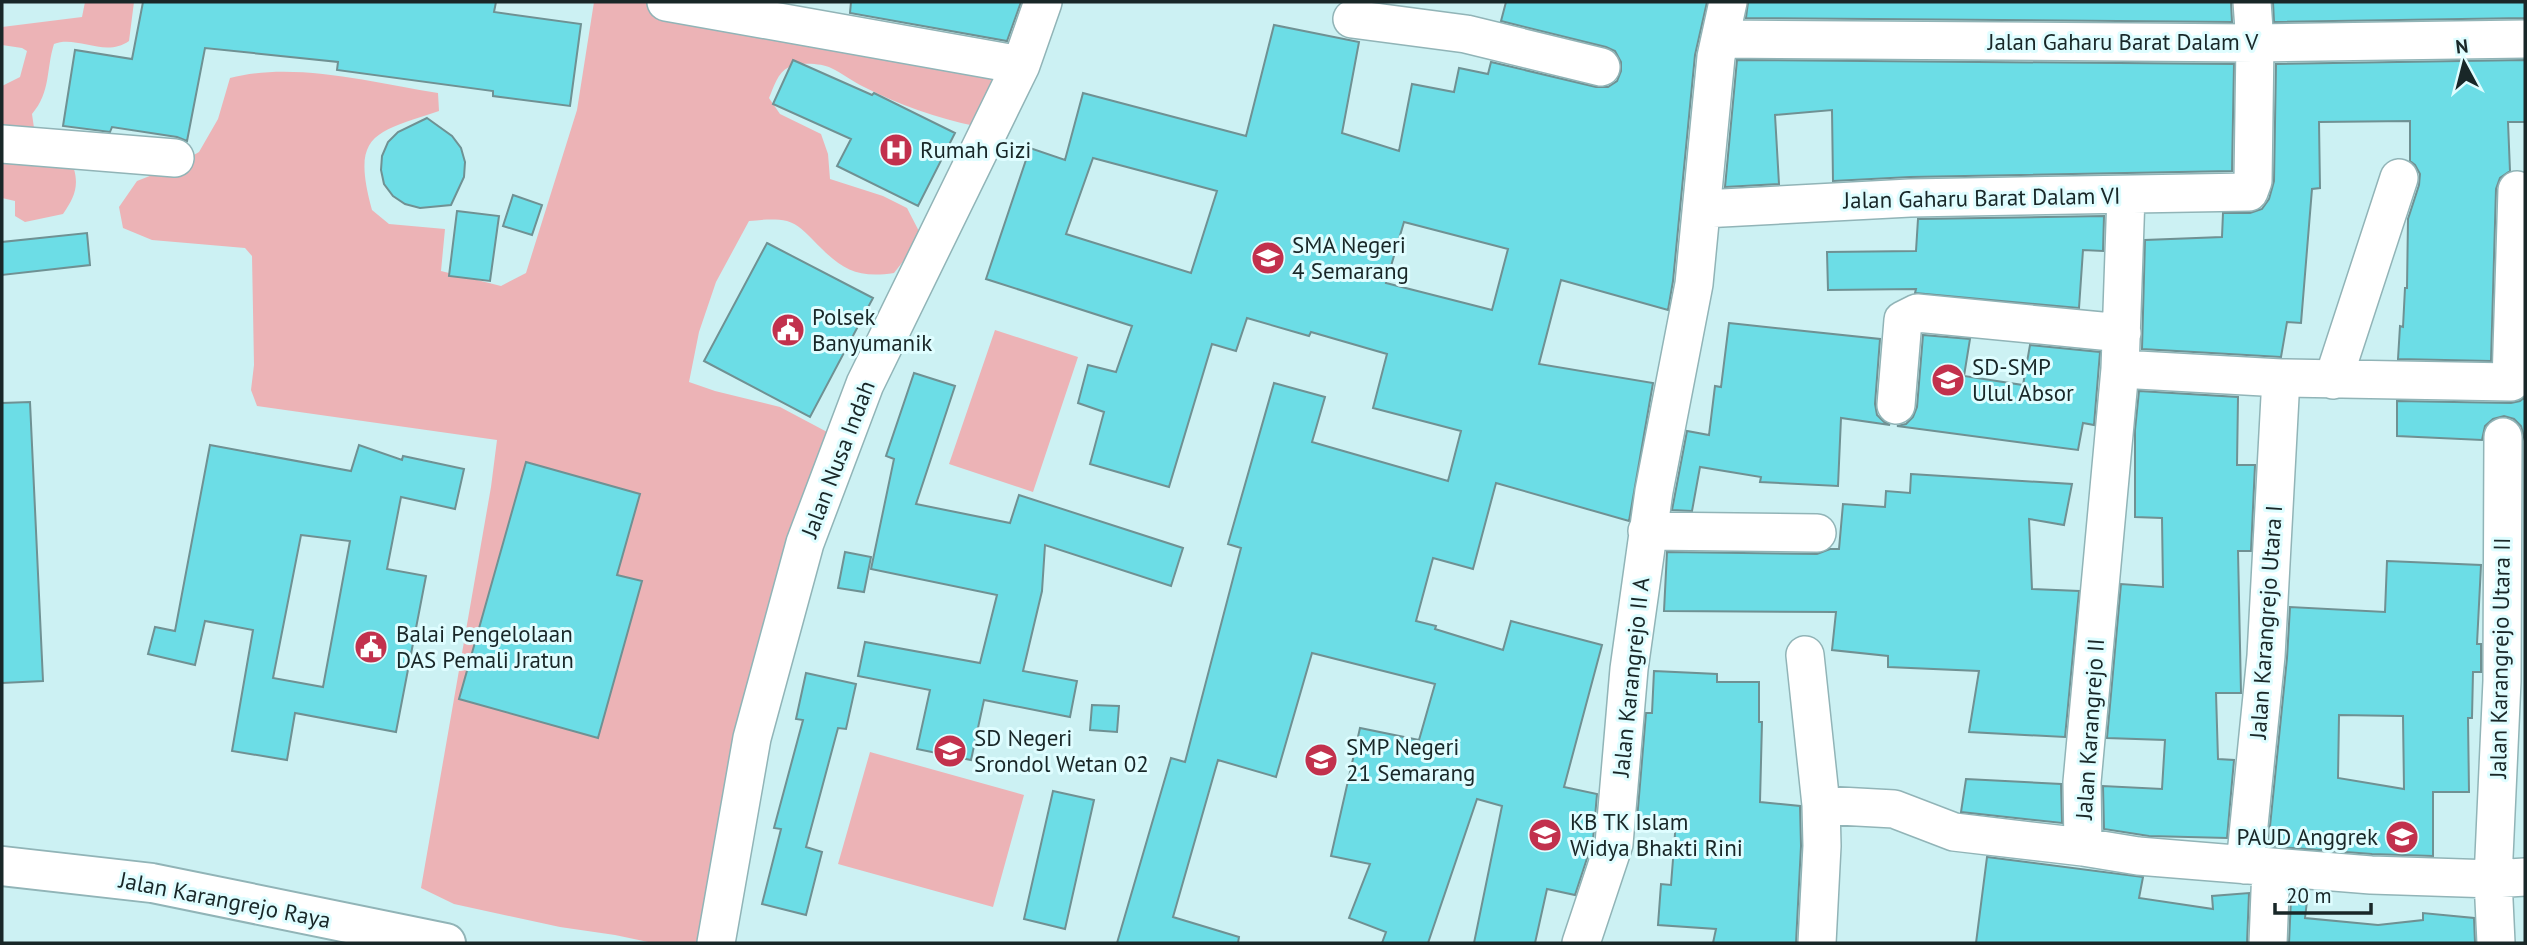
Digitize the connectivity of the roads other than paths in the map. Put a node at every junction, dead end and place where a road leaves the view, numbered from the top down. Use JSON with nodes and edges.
{"nodes":[{"id":1,"x":666,"y":2,"type":"edge"},
{"id":2,"x":1043,"y":2,"type":"edge"},
{"id":3,"x":1728,"y":2,"type":"edge"},
{"id":4,"x":2252,"y":2,"type":"edge"},
{"id":5,"x":1469,"y":18,"type":"edge"},
{"id":6,"x":1352,"y":19,"type":"dead end"},
{"id":7,"x":1720,"y":39,"type":"junction"},
{"id":8,"x":2525,"y":39,"type":"edge"},
{"id":9,"x":2255,"y":43,"type":"junction"},
{"id":10,"x":1021,"y":65,"type":"junction"},
{"id":11,"x":1601,"y":67,"type":"dead end"},
{"id":12,"x":2,"y":144,"type":"edge"},
{"id":13,"x":175,"y":158,"type":"dead end"},
{"id":14,"x":2399,"y":178,"type":"dead end"},
{"id":15,"x":2517,"y":190,"type":"dead end"},
{"id":16,"x":2126,"y":195,"type":"junction"},
{"id":17,"x":1703,"y":209,"type":"junction"},
{"id":18,"x":2122,"y":333,"type":"junction"},
{"id":19,"x":2120,"y":369,"type":"junction"},
{"id":20,"x":2281,"y":378,"type":"junction"},
{"id":21,"x":2333,"y":380,"type":"junction"},
{"id":22,"x":2518,"y":387,"type":"edge"},
{"id":23,"x":1896,"y":405,"type":"dead end"},
{"id":24,"x":2503,"y":437,"type":"dead end"},
{"id":25,"x":1647,"y":531,"type":"junction"},
{"id":26,"x":1817,"y":533,"type":"dead end"},
{"id":27,"x":1805,"y":655,"type":"dead end"},
{"id":28,"x":1821,"y":805,"type":"junction"},
{"id":29,"x":2083,"y":846,"type":"junction"},
{"id":30,"x":2,"y":866,"type":"edge"},
{"id":31,"x":2258,"y":866,"type":"junction"},
{"id":32,"x":2509,"y":878,"type":"edge"},
{"id":33,"x":446,"y":943,"type":"edge"},
{"id":34,"x":716,"y":943,"type":"edge"},
{"id":35,"x":1581,"y":943,"type":"edge"},
{"id":36,"x":1816,"y":943,"type":"edge"},
{"id":37,"x":2268,"y":943,"type":"edge"},
{"id":38,"x":2496,"y":943,"type":"edge"}],
"edges":[{"from":1,"to":10,"type":"street"},
{"from":2,"to":10,"type":"street","name":"Jalan Nusa Indah"},
{"from":3,"to":7,"type":"street","name":"Jalan Karangrejo II A"},
{"from":4,"to":9,"type":"street"},
{"from":5,"to":6,"type":"street"},
{"from":5,"to":11,"type":"street"},
{"from":7,"to":9,"type":"street","name":"Jalan Gaharu Barat Dalam V"},
{"from":7,"to":17,"type":"street","name":"Jalan Karangrejo II A"},
{"from":8,"to":9,"type":"street","name":"Jalan Gaharu Barat Dalam V"},
{"from":9,"to":16,"type":"street","name":"Jalan Gaharu Barat Dalam VI"},
{"from":10,"to":34,"type":"street","name":"Jalan Nusa Indah"},
{"from":12,"to":13,"type":"street"},
{"from":14,"to":21,"type":"street"},
{"from":15,"to":22,"type":"street"},
{"from":16,"to":17,"type":"street","name":"Jalan Gaharu Barat Dalam VI"},
{"from":16,"to":18,"type":"street","name":"Jalan Karangrejo II"},
{"from":17,"to":25,"type":"street","name":"Jalan Karangrejo II A"},
{"from":18,"to":19,"type":"street","name":"Jalan Karangrejo II"},
{"from":18,"to":23,"type":"street"},
{"from":19,"to":20,"type":"street"},
{"from":19,"to":29,"type":"street","name":"Jalan Karangrejo II"},
{"from":20,"to":21,"type":"street"},
{"from":20,"to":31,"type":"street","name":"Jalan Karangrejo Utara I"},
{"from":21,"to":22,"type":"street"},
{"from":24,"to":32,"type":"street","name":"Jalan Karangrejo Utara II"},
{"from":25,"to":26,"type":"street"},
{"from":25,"to":35,"type":"street","name":"Jalan Karangrejo II A"},
{"from":27,"to":28,"type":"street"},
{"from":28,"to":29,"type":"street","name":"Jalan Karangrejo II"},
{"from":28,"to":36,"type":"street"},
{"from":29,"to":31,"type":"street"},
{"from":30,"to":33,"type":"main road","name":"Jalan Karangrejo Raya"},
{"from":31,"to":32,"type":"street"},
{"from":31,"to":37,"type":"street","name":"Jalan Karangrejo Utara I"},
{"from":32,"to":38,"type":"street","name":"Jalan Karangrejo Utara II"}]}
